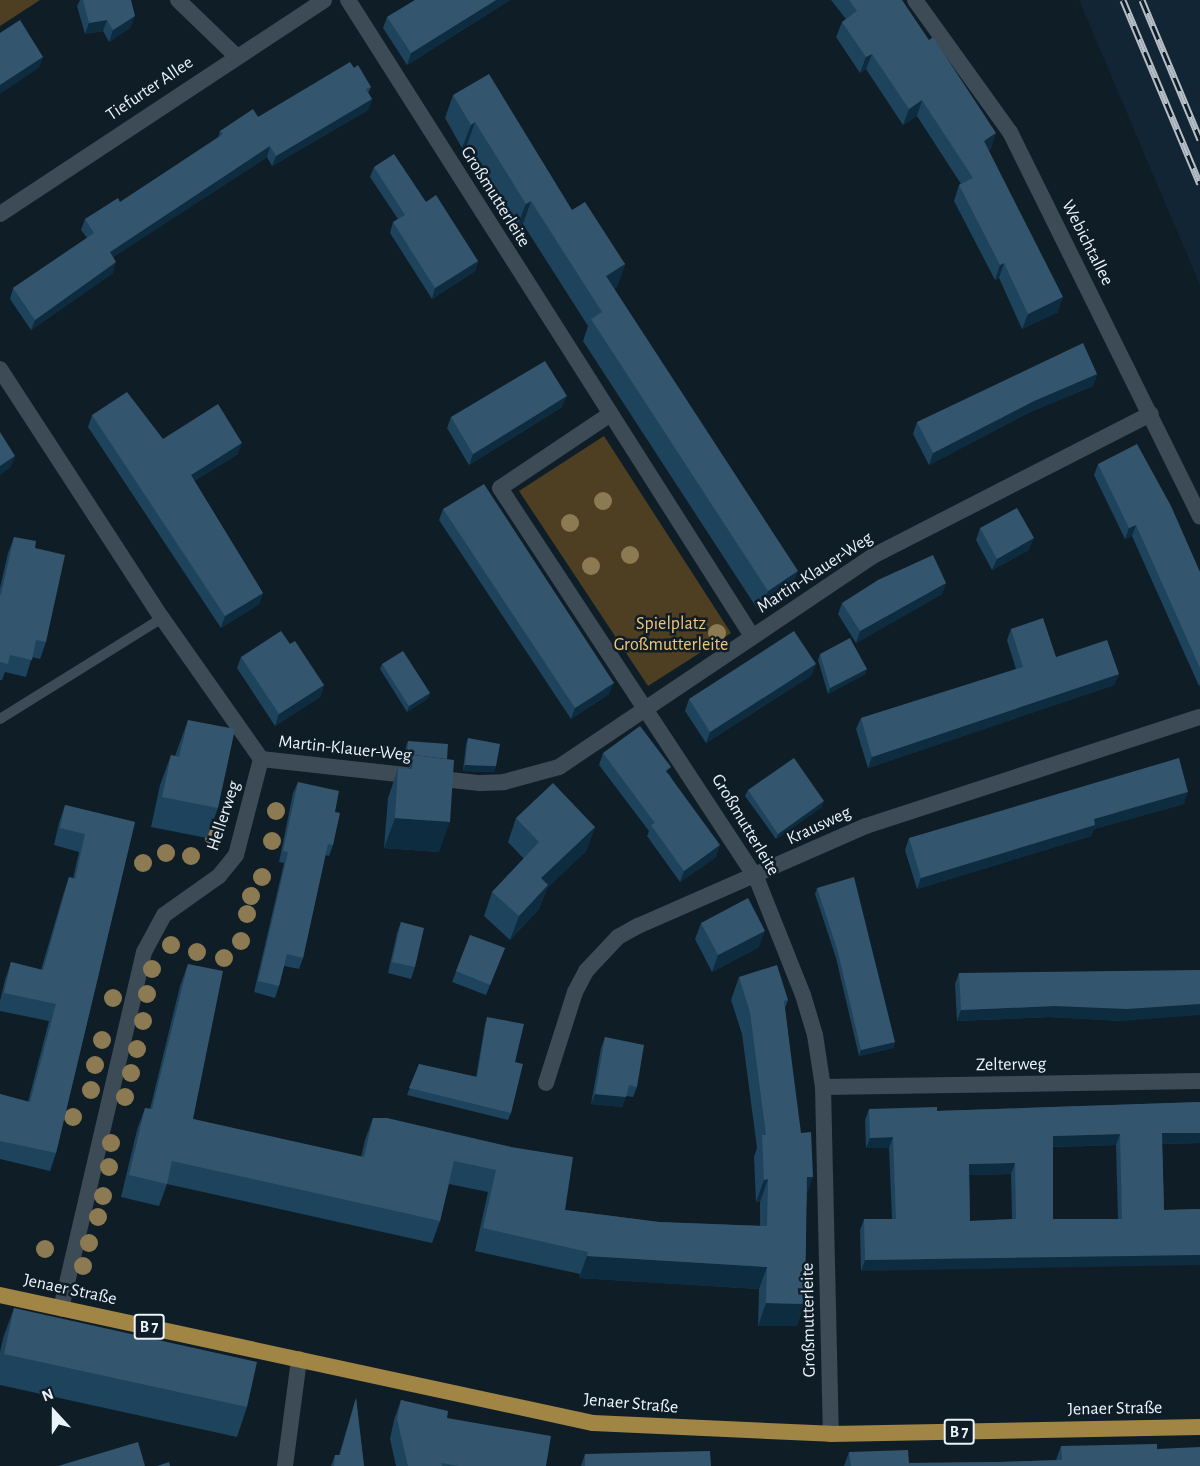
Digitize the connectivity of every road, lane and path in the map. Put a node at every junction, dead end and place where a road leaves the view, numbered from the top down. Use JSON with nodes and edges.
{"nodes":[{"id":1,"x":178,"y":0,"type":"edge"},
{"id":2,"x":324,"y":0,"type":"edge"},
{"id":3,"x":348,"y":0,"type":"edge"},
{"id":4,"x":915,"y":0,"type":"edge"},
{"id":5,"x":236,"y":56,"type":"junction"},
{"id":6,"x":0,"y":214,"type":"edge"},
{"id":7,"x":0,"y":369,"type":"edge"},
{"id":8,"x":1151,"y":414,"type":"junction"},
{"id":9,"x":609,"y":415,"type":"junction"},
{"id":10,"x":1200,"y":517,"type":"edge"},
{"id":11,"x":162,"y":618,"type":"junction"},
{"id":12,"x":753,"y":636,"type":"junction"},
{"id":13,"x":647,"y":707,"type":"junction"},
{"id":14,"x":1200,"y":717,"type":"edge"},
{"id":15,"x":0,"y":719,"type":"edge"},
{"id":16,"x":261,"y":759,"type":"junction"},
{"id":17,"x":756,"y":876,"type":"junction"},
{"id":18,"x":1200,"y":1081,"type":"edge"},
{"id":19,"x":546,"y":1083,"type":"dead end"},
{"id":20,"x":823,"y":1087,"type":"junction"},
{"id":21,"x":0,"y":1295,"type":"edge"},
{"id":22,"x":61,"y":1308,"type":"junction"},
{"id":23,"x":298,"y":1359,"type":"junction"},
{"id":24,"x":1200,"y":1427,"type":"edge"},
{"id":25,"x":831,"y":1434,"type":"junction"},
{"id":26,"x":285,"y":1466,"type":"edge"}],
"edges":[{"from":1,"to":5,"type":"street"},
{"from":2,"to":5,"type":"street","name":"Tiefurter Allee"},
{"from":3,"to":9,"type":"street","name":"Großmutterleite"},
{"from":4,"to":8,"type":"street","name":"Webichtallee"},
{"from":5,"to":6,"type":"street","name":"Tiefurter Allee"},
{"from":7,"to":11,"type":"street"},
{"from":8,"to":10,"type":"street","name":"Webichtallee"},
{"from":8,"to":12,"type":"street","name":"Martin-Klauer-Weg"},
{"from":9,"to":12,"type":"street","name":"Großmutterleite"},
{"from":9,"to":13,"type":"street","name":"Großmutterleite"},
{"from":11,"to":15,"type":"lane"},
{"from":11,"to":16,"type":"street"},
{"from":12,"to":13,"type":"street","name":"Martin-Klauer-Weg"},
{"from":13,"to":16,"type":"street","name":"Martin-Klauer-Weg"},
{"from":13,"to":17,"type":"street","name":"Großmutterleite"},
{"from":14,"to":17,"type":"street","name":"Krausweg"},
{"from":16,"to":22,"type":"street","name":"Hellerweg"},
{"from":17,"to":19,"type":"street","name":"Krausweg"},
{"from":17,"to":20,"type":"street","name":"Großmutterleite"},
{"from":18,"to":20,"type":"street","name":"Zelterweg"},
{"from":20,"to":25,"type":"street","name":"Großmutterleite"},
{"from":21,"to":22,"type":"main road","name":"Jenaer Straße","number":"B 7"},
{"from":22,"to":23,"type":"main road","name":"Jenaer Straße","number":"B 7"},
{"from":23,"to":25,"type":"main road","name":"Jenaer Straße","number":"B 7"},
{"from":23,"to":26,"type":"street"},
{"from":24,"to":25,"type":"main road","name":"Jenaer Straße","number":"B 7"}]}
